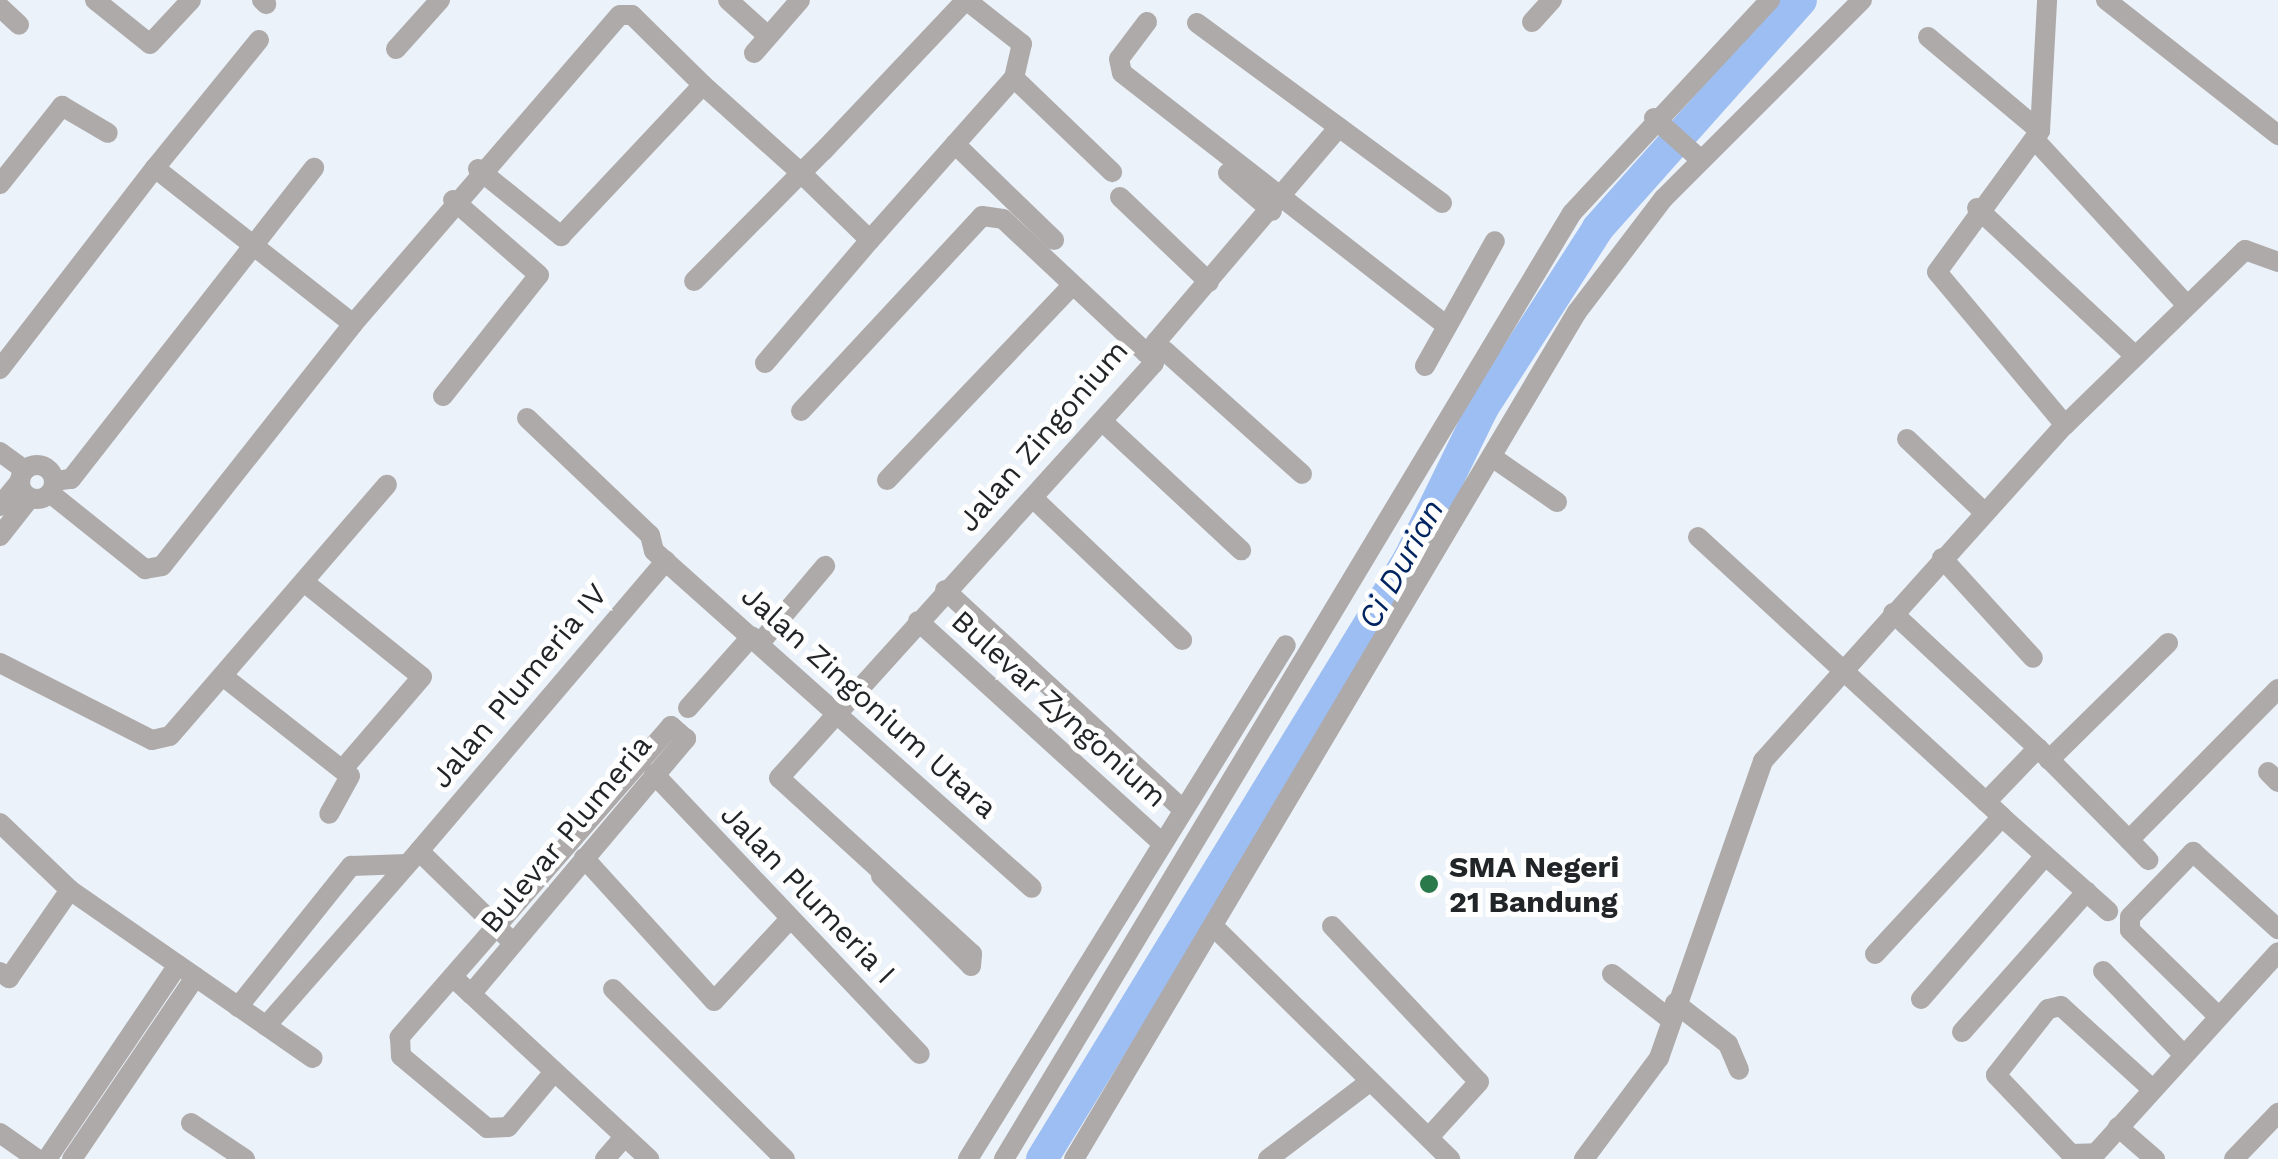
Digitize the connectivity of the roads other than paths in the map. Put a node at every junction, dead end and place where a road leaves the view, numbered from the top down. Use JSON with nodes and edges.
{"nodes":[{"id":1,"x":96,"y":0,"type":"edge"},
{"id":2,"x":191,"y":0,"type":"edge"},
{"id":3,"x":440,"y":0,"type":"edge"},
{"id":4,"x":728,"y":0,"type":"edge"},
{"id":5,"x":800,"y":0,"type":"edge"},
{"id":6,"x":1552,"y":0,"type":"edge"},
{"id":7,"x":1770,"y":0,"type":"edge"},
{"id":8,"x":1862,"y":0,"type":"edge"},
{"id":9,"x":2046,"y":0,"type":"edge"},
{"id":10,"x":2106,"y":0,"type":"edge"},
{"id":11,"x":0,"y":8,"type":"edge"},
{"id":12,"x":1146,"y":22,"type":"dead end"},
{"id":13,"x":1532,"y":22,"type":"dead end"},
{"id":14,"x":1197,"y":23,"type":"dead end"},
{"id":15,"x":19,"y":24,"type":"dead end"},
{"id":16,"x":768,"y":36,"type":"junction"},
{"id":17,"x":1928,"y":37,"type":"dead end"},
{"id":18,"x":259,"y":40,"type":"dead end"},
{"id":19,"x":396,"y":50,"type":"dead end"},
{"id":20,"x":754,"y":53,"type":"dead end"},
{"id":21,"x":1014,"y":78,"type":"junction"},
{"id":22,"x":704,"y":85,"type":"junction"},
{"id":23,"x":1659,"y":122,"type":"junction"},
{"id":24,"x":1339,"y":126,"type":"junction"},
{"id":25,"x":108,"y":133,"type":"dead end"},
{"id":26,"x":2278,"y":135,"type":"edge"},
{"id":27,"x":2038,"y":136,"type":"junction"},
{"id":28,"x":954,"y":144,"type":"junction"},
{"id":29,"x":1696,"y":156,"type":"junction"},
{"id":30,"x":155,"y":168,"type":"junction"},
{"id":31,"x":314,"y":168,"type":"dead end"},
{"id":32,"x":478,"y":169,"type":"junction"},
{"id":33,"x":1112,"y":172,"type":"dead end"},
{"id":34,"x":801,"y":173,"type":"junction"},
{"id":35,"x":0,"y":184,"type":"edge"},
{"id":36,"x":1120,"y":197,"type":"dead end"},
{"id":37,"x":453,"y":200,"type":"junction"},
{"id":38,"x":1442,"y":203,"type":"dead end"},
{"id":39,"x":1277,"y":206,"type":"junction"},
{"id":40,"x":1977,"y":208,"type":"junction"},
{"id":41,"x":870,"y":240,"type":"junction"},
{"id":42,"x":1054,"y":240,"type":"dead end"},
{"id":43,"x":1495,"y":241,"type":"dead end"},
{"id":44,"x":251,"y":246,"type":"junction"},
{"id":45,"x":2278,"y":262,"type":"edge"},
{"id":46,"x":694,"y":281,"type":"dead end"},
{"id":47,"x":1210,"y":282,"type":"junction"},
{"id":48,"x":1073,"y":285,"type":"junction"},
{"id":49,"x":2184,"y":302,"type":"dead end"},
{"id":50,"x":352,"y":324,"type":"junction"},
{"id":51,"x":1447,"y":326,"type":"junction"},
{"id":52,"x":1155,"y":352,"type":"junction"},
{"id":53,"x":2134,"y":355,"type":"dead end"},
{"id":54,"x":765,"y":363,"type":"dead end"},
{"id":55,"x":1426,"y":366,"type":"dead end"},
{"id":56,"x":0,"y":369,"type":"edge"},
{"id":57,"x":443,"y":396,"type":"dead end"},
{"id":58,"x":800,"y":411,"type":"dead end"},
{"id":59,"x":527,"y":418,"type":"dead end"},
{"id":60,"x":1102,"y":421,"type":"junction"},
{"id":61,"x":2066,"y":424,"type":"junction"},
{"id":62,"x":1908,"y":440,"type":"dead end"},
{"id":63,"x":0,"y":452,"type":"edge"},
{"id":64,"x":1492,"y":457,"type":"junction"},
{"id":65,"x":1302,"y":474,"type":"dead end"},
{"id":66,"x":887,"y":480,"type":"dead end"},
{"id":67,"x":36,"y":485,"type":"junction"},
{"id":68,"x":387,"y":485,"type":"dead end"},
{"id":69,"x":1033,"y":498,"type":"junction"},
{"id":70,"x":1557,"y":502,"type":"dead end"},
{"id":71,"x":0,"y":506,"type":"edge"},
{"id":72,"x":1984,"y":512,"type":"junction"},
{"id":73,"x":0,"y":536,"type":"edge"},
{"id":74,"x":1698,"y":537,"type":"dead end"},
{"id":75,"x":1241,"y":550,"type":"dead end"},
{"id":76,"x":1942,"y":558,"type":"junction"},
{"id":77,"x":666,"y":561,"type":"junction"},
{"id":78,"x":824,"y":566,"type":"dead end"},
{"id":79,"x":304,"y":582,"type":"junction"},
{"id":80,"x":933,"y":604,"type":"junction"},
{"id":81,"x":1893,"y":613,"type":"junction"},
{"id":82,"x":756,"y":640,"type":"junction"},
{"id":83,"x":1182,"y":640,"type":"dead end"},
{"id":84,"x":2168,"y":643,"type":"dead end"},
{"id":85,"x":1286,"y":644,"type":"dead end"},
{"id":86,"x":2033,"y":658,"type":"dead end"},
{"id":87,"x":0,"y":663,"type":"edge"},
{"id":88,"x":1840,"y":669,"type":"junction"},
{"id":89,"x":224,"y":676,"type":"junction"},
{"id":90,"x":2278,"y":689,"type":"edge"},
{"id":91,"x":688,"y":708,"type":"dead end"},
{"id":92,"x":840,"y":712,"type":"junction"},
{"id":93,"x":2043,"y":754,"type":"junction"},
{"id":94,"x":343,"y":769,"type":"junction"},
{"id":95,"x":654,"y":774,"type":"junction"},
{"id":96,"x":1986,"y":802,"type":"junction"},
{"id":97,"x":1182,"y":810,"type":"junction"},
{"id":98,"x":329,"y":814,"type":"dead end"},
{"id":99,"x":2002,"y":817,"type":"junction"},
{"id":100,"x":0,"y":823,"type":"edge"},
{"id":101,"x":2128,"y":840,"type":"junction"},
{"id":102,"x":1161,"y":842,"type":"junction"},
{"id":103,"x":2045,"y":856,"type":"junction"},
{"id":104,"x":413,"y":858,"type":"junction"},
{"id":105,"x":584,"y":858,"type":"junction"},
{"id":106,"x":2148,"y":860,"type":"dead end"},
{"id":107,"x":880,"y":876,"type":"junction"},
{"id":108,"x":1032,"y":888,"type":"dead end"},
{"id":109,"x":70,"y":890,"type":"junction"},
{"id":110,"x":2087,"y":891,"type":"junction"},
{"id":111,"x":2108,"y":910,"type":"dead end"},
{"id":112,"x":790,"y":920,"type":"junction"},
{"id":113,"x":1332,"y":926,"type":"dead end"},
{"id":114,"x":1215,"y":928,"type":"junction"},
{"id":115,"x":2278,"y":929,"type":"edge"},
{"id":116,"x":506,"y":936,"type":"junction"},
{"id":117,"x":2278,"y":952,"type":"edge"},
{"id":118,"x":1876,"y":954,"type":"dead end"},
{"id":119,"x":186,"y":971,"type":"junction"},
{"id":120,"x":2103,"y":971,"type":"dead end"},
{"id":121,"x":0,"y":972,"type":"edge"},
{"id":122,"x":1612,"y":974,"type":"dead end"},
{"id":123,"x":463,"y":987,"type":"junction"},
{"id":124,"x":614,"y":988,"type":"dead end"},
{"id":125,"x":1921,"y":999,"type":"dead end"},
{"id":126,"x":238,"y":1007,"type":"junction"},
{"id":127,"x":1673,"y":1012,"type":"junction"},
{"id":128,"x":2218,"y":1016,"type":"junction"},
{"id":129,"x":266,"y":1026,"type":"junction"},
{"id":130,"x":1962,"y":1032,"type":"dead end"},
{"id":131,"x":920,"y":1054,"type":"dead end"},
{"id":132,"x":2183,"y":1054,"type":"junction"},
{"id":133,"x":312,"y":1058,"type":"dead end"},
{"id":134,"x":1739,"y":1070,"type":"dead end"},
{"id":135,"x":554,"y":1072,"type":"junction"},
{"id":136,"x":1368,"y":1083,"type":"junction"},
{"id":137,"x":2151,"y":1088,"type":"junction"},
{"id":138,"x":2278,"y":1113,"type":"edge"},
{"id":139,"x":191,"y":1122,"type":"dead end"},
{"id":140,"x":2118,"y":1126,"type":"junction"},
{"id":141,"x":0,"y":1133,"type":"edge"},
{"id":142,"x":1431,"y":1135,"type":"junction"},
{"id":143,"x":624,"y":1136,"type":"junction"},
{"id":144,"x":37,"y":1159,"type":"edge"},
{"id":145,"x":47,"y":1159,"type":"edge"},
{"id":146,"x":72,"y":1159,"type":"edge"},
{"id":147,"x":245,"y":1159,"type":"edge"},
{"id":148,"x":605,"y":1159,"type":"edge"},
{"id":149,"x":649,"y":1159,"type":"edge"},
{"id":150,"x":785,"y":1159,"type":"edge"},
{"id":151,"x":968,"y":1159,"type":"edge"},
{"id":152,"x":1004,"y":1159,"type":"edge"},
{"id":153,"x":1074,"y":1159,"type":"edge"},
{"id":154,"x":1268,"y":1159,"type":"edge"},
{"id":155,"x":1450,"y":1159,"type":"edge"},
{"id":156,"x":1584,"y":1159,"type":"edge"},
{"id":157,"x":2155,"y":1159,"type":"edge"},
{"id":158,"x":2234,"y":1159,"type":"edge"}],
"edges":[{"from":1,"to":2,"type":"street"},
{"from":3,"to":19,"type":"street"},
{"from":4,"to":16,"type":"street"},
{"from":5,"to":16,"type":"street"},
{"from":6,"to":13,"type":"street"},
{"from":7,"to":23,"type":"street"},
{"from":8,"to":29,"type":"street"},
{"from":9,"to":27,"type":"street"},
{"from":10,"to":26,"type":"street"},
{"from":11,"to":15,"type":"street"},
{"from":12,"to":39,"type":"street"},
{"from":14,"to":24,"type":"street"},
{"from":16,"to":20,"type":"street"},
{"from":17,"to":27,"type":"street"},
{"from":18,"to":30,"type":"street"},
{"from":21,"to":28,"type":"street"},
{"from":21,"to":33,"type":"street"},
{"from":21,"to":34,"type":"street"},
{"from":22,"to":32,"type":"street"},
{"from":22,"to":32,"type":"street"},
{"from":22,"to":34,"type":"street"},
{"from":23,"to":29,"type":"street"},
{"from":23,"to":152,"type":"street"},
{"from":24,"to":38,"type":"street"},
{"from":24,"to":39,"type":"street","name":"Jalan Zingonium"},
{"from":25,"to":35,"type":"street"},
{"from":27,"to":40,"type":"street"},
{"from":27,"to":49,"type":"street"},
{"from":28,"to":41,"type":"street"},
{"from":28,"to":42,"type":"street"},
{"from":29,"to":64,"type":"street"},
{"from":30,"to":44,"type":"street"},
{"from":30,"to":56,"type":"street"},
{"from":31,"to":44,"type":"street"},
{"from":32,"to":37,"type":"street"},
{"from":34,"to":41,"type":"street"},
{"from":34,"to":46,"type":"street"},
{"from":36,"to":47,"type":"street"},
{"from":37,"to":50,"type":"street"},
{"from":37,"to":57,"type":"street"},
{"from":39,"to":47,"type":"street","name":"Jalan Zingonium"},
{"from":39,"to":51,"type":"street"},
{"from":40,"to":53,"type":"street"},
{"from":40,"to":61,"type":"street"},
{"from":41,"to":54,"type":"street"},
{"from":43,"to":51,"type":"street"},
{"from":44,"to":50,"type":"street"},
{"from":44,"to":67,"type":"street"},
{"from":45,"to":61,"type":"street"},
{"from":47,"to":52,"type":"street","name":"Jalan Zingonium"},
{"from":48,"to":52,"type":"street"},
{"from":48,"to":58,"type":"street"},
{"from":48,"to":66,"type":"street"},
{"from":50,"to":67,"type":"street"},
{"from":51,"to":55,"type":"street"},
{"from":52,"to":60,"type":"street","name":"Jalan Zingonium"},
{"from":52,"to":65,"type":"street"},
{"from":59,"to":77,"type":"street","name":"Jalan Zingonium Utara"},
{"from":60,"to":69,"type":"street","name":"Jalan Zingonium"},
{"from":60,"to":75,"type":"street"},
{"from":61,"to":72,"type":"street"},
{"from":62,"to":72,"type":"street"},
{"from":63,"to":67,"type":"street"},
{"from":64,"to":70,"type":"street"},
{"from":64,"to":114,"type":"street"},
{"from":67,"to":71,"type":"street"},
{"from":67,"to":73,"type":"street"},
{"from":68,"to":79,"type":"street"},
{"from":69,"to":80,"type":"street","name":"Jalan Zingonium"},
{"from":69,"to":83,"type":"street"},
{"from":72,"to":76,"type":"street"},
{"from":74,"to":88,"type":"street"},
{"from":76,"to":81,"type":"street"},
{"from":76,"to":86,"type":"street"},
{"from":77,"to":82,"type":"street","name":"Jalan Zingonium Utara"},
{"from":77,"to":104,"type":"street","name":"Jalan Plumeria IV"},
{"from":78,"to":82,"type":"street"},
{"from":79,"to":89,"type":"street"},
{"from":79,"to":94,"type":"street"},
{"from":80,"to":92,"type":"street","name":"Jalan Zingonium"},
{"from":80,"to":97,"type":"street","name":"Bulevar Zyngonium"},
{"from":80,"to":102,"type":"street","name":"Bulevar Zyngonium"},
{"from":81,"to":88,"type":"street"},
{"from":81,"to":93,"type":"street"},
{"from":82,"to":91,"type":"street"},
{"from":82,"to":92,"type":"street","name":"Jalan Zingonium Utara"},
{"from":84,"to":93,"type":"street"},
{"from":85,"to":97,"type":"street"},
{"from":87,"to":89,"type":"street"},
{"from":88,"to":96,"type":"street"},
{"from":88,"to":127,"type":"street"},
{"from":89,"to":94,"type":"street"},
{"from":90,"to":101,"type":"street"},
{"from":92,"to":107,"type":"street","name":"Jalan Zingonium"},
{"from":92,"to":108,"type":"street","name":"Jalan Zingonium Utara"},
{"from":93,"to":96,"type":"street"},
{"from":93,"to":101,"type":"street"},
{"from":94,"to":98,"type":"street"},
{"from":95,"to":105,"type":"street","name":"Bulevar Plumeria"},
{"from":95,"to":112,"type":"street","name":"Jalan Plumeria I"},
{"from":95,"to":116,"type":"street","name":"Bulevar Plumeria"},
{"from":96,"to":99,"type":"street"},
{"from":97,"to":102,"type":"street"},
{"from":99,"to":103,"type":"street"},
{"from":99,"to":118,"type":"street"},
{"from":100,"to":109,"type":"street"},
{"from":101,"to":106,"type":"street"},
{"from":102,"to":151,"type":"street"},
{"from":103,"to":110,"type":"street"},
{"from":103,"to":125,"type":"street"},
{"from":104,"to":116,"type":"street"},
{"from":104,"to":126,"type":"street"},
{"from":104,"to":129,"type":"street","name":"Jalan Plumeria IV"},
{"from":105,"to":112,"type":"street"},
{"from":105,"to":116,"type":"street","name":"Bulevar Plumeria"},
{"from":107,"to":107,"type":"street"},
{"from":109,"to":119,"type":"street"},
{"from":109,"to":121,"type":"street"},
{"from":110,"to":111,"type":"street"},
{"from":110,"to":130,"type":"street"},
{"from":112,"to":131,"type":"street","name":"Jalan Plumeria I"},
{"from":113,"to":142,"type":"street"},
{"from":114,"to":136,"type":"street"},
{"from":114,"to":153,"type":"street"},
{"from":115,"to":128,"type":"street"},
{"from":116,"to":123,"type":"street","name":"Bulevar Plumeria"},
{"from":117,"to":128,"type":"street"},
{"from":119,"to":126,"type":"street"},
{"from":119,"to":145,"type":"street"},
{"from":119,"to":146,"type":"street"},
{"from":120,"to":132,"type":"street"},
{"from":122,"to":127,"type":"street"},
{"from":123,"to":135,"type":"street"},
{"from":123,"to":135,"type":"street","name":"Bulevar Plumeria"},
{"from":124,"to":150,"type":"street"},
{"from":126,"to":129,"type":"street"},
{"from":127,"to":134,"type":"street"},
{"from":127,"to":156,"type":"street"},
{"from":128,"to":132,"type":"street"},
{"from":129,"to":133,"type":"street"},
{"from":132,"to":137,"type":"street"},
{"from":135,"to":143,"type":"street"},
{"from":136,"to":142,"type":"street"},
{"from":136,"to":154,"type":"street"},
{"from":137,"to":140,"type":"street"},
{"from":137,"to":140,"type":"street"},
{"from":138,"to":158,"type":"street"},
{"from":139,"to":147,"type":"street"},
{"from":140,"to":157,"type":"street"},
{"from":141,"to":144,"type":"street"},
{"from":142,"to":155,"type":"street"},
{"from":143,"to":148,"type":"street"},
{"from":143,"to":149,"type":"street"}]}
